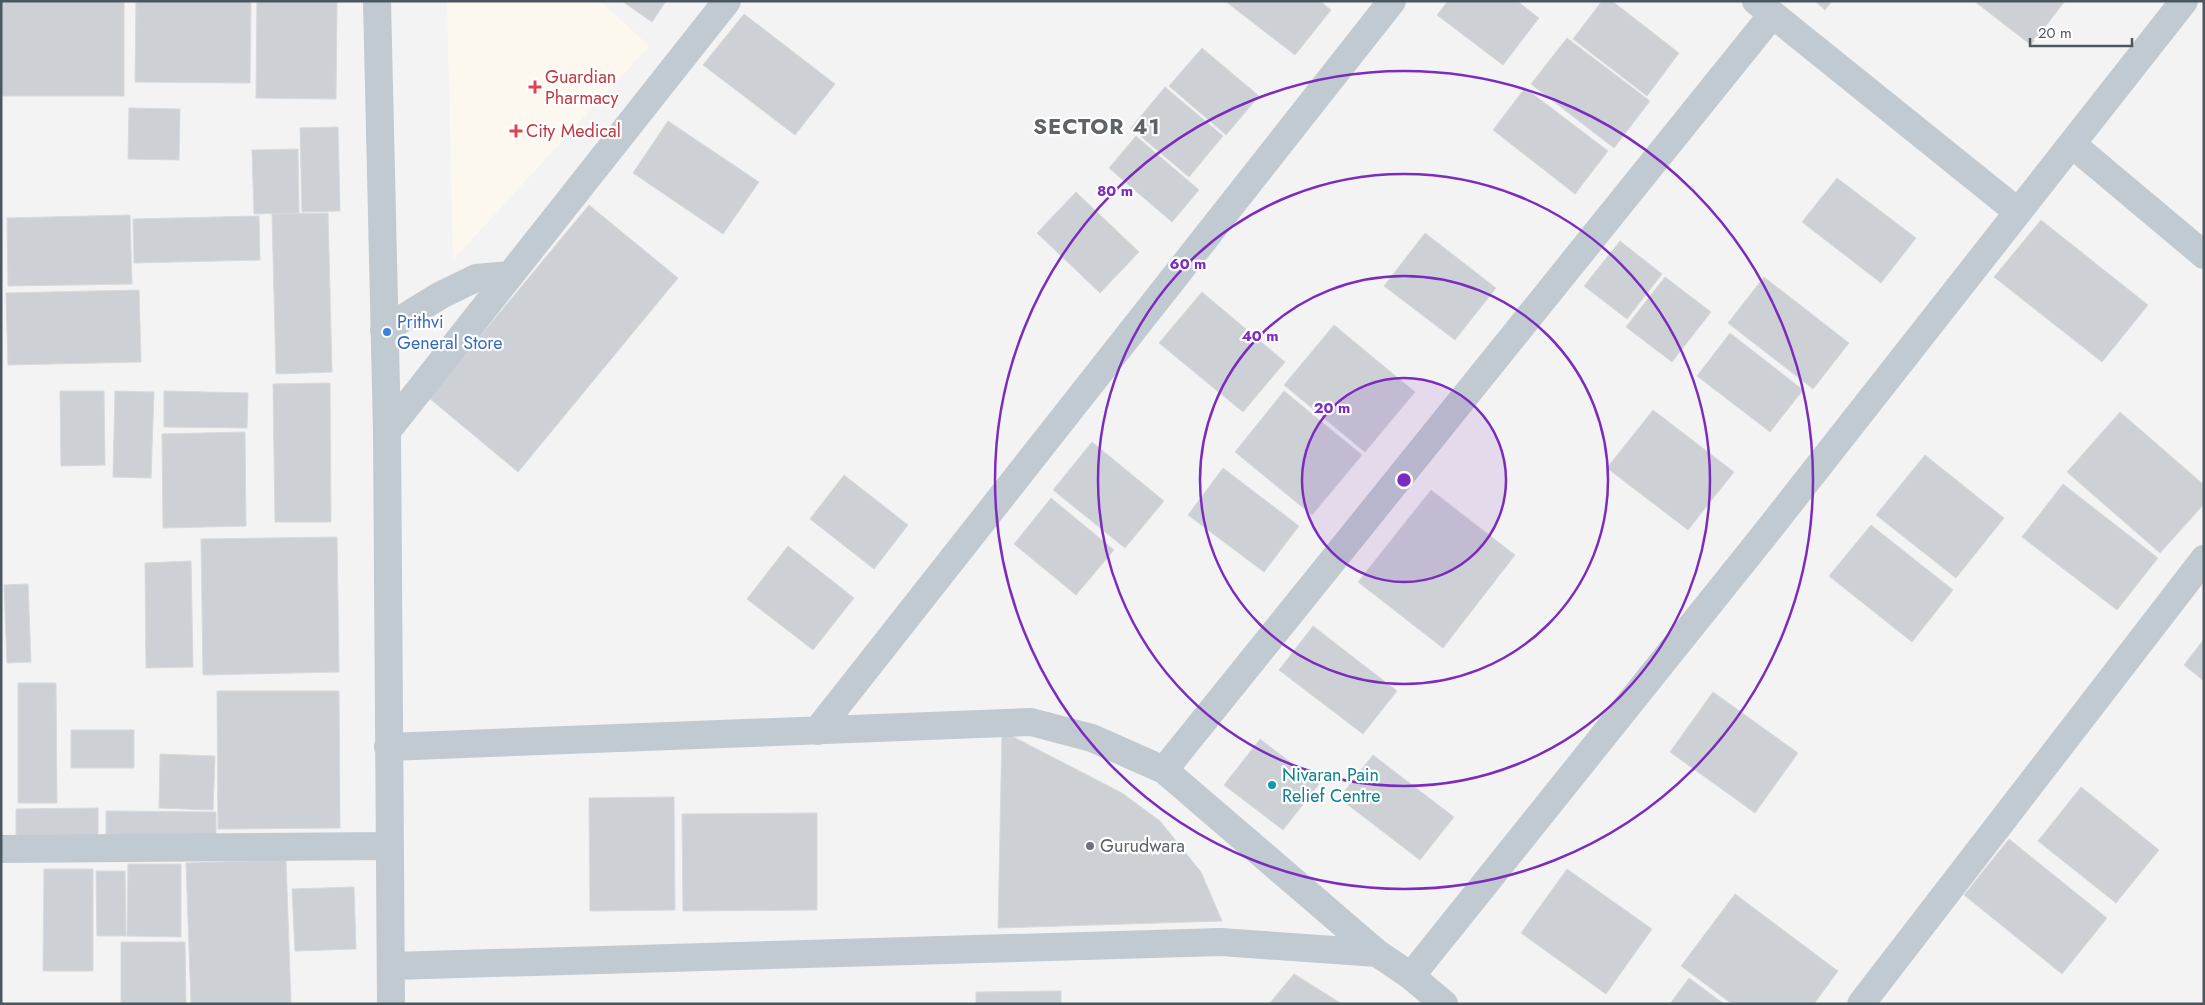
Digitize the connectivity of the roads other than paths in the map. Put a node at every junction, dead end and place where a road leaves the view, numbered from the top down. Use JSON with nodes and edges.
{"nodes":[{"id":1,"x":376,"y":1,"type":"edge"},
{"id":2,"x":727,"y":1,"type":"edge"},
{"id":3,"x":1392,"y":1,"type":"edge"},
{"id":4,"x":2184,"y":1,"type":"edge"},
{"id":5,"x":1764,"y":8,"type":"edge"},
{"id":6,"x":2073,"y":146,"type":"junction"},
{"id":7,"x":2018,"y":212,"type":"junction"},
{"id":8,"x":2204,"y":255,"type":"edge"},
{"id":9,"x":510,"y":275,"type":"junction"},
{"id":10,"x":384,"y":330,"type":"junction"},
{"id":11,"x":387,"y":431,"type":"junction"},
{"id":12,"x":2204,"y":559,"type":"edge"},
{"id":13,"x":816,"y":731,"type":"junction"},
{"id":14,"x":388,"y":747,"type":"junction"},
{"id":15,"x":1164,"y":770,"type":"junction"},
{"id":16,"x":390,"y":846,"type":"junction"},
{"id":17,"x":1,"y":849,"type":"edge"},
{"id":18,"x":1377,"y":953,"type":"junction"},
{"id":19,"x":392,"y":966,"type":"junction"},
{"id":20,"x":1411,"y":976,"type":"junction"},
{"id":21,"x":391,"y":1004,"type":"edge"},
{"id":22,"x":1444,"y":1004,"type":"edge"},
{"id":23,"x":1862,"y":1004,"type":"edge"}],
"edges":[{"from":1,"to":10,"type":"street"},
{"from":2,"to":9,"type":"street"},
{"from":3,"to":13,"type":"street"},
{"from":4,"to":6,"type":"street"},
{"from":5,"to":7,"type":"street"},
{"from":5,"to":15,"type":"street"},
{"from":6,"to":7,"type":"street"},
{"from":6,"to":8,"type":"street"},
{"from":7,"to":20,"type":"street"},
{"from":9,"to":10,"type":"street"},
{"from":9,"to":11,"type":"street"},
{"from":10,"to":11,"type":"street"},
{"from":11,"to":14,"type":"street"},
{"from":12,"to":23,"type":"street"},
{"from":13,"to":14,"type":"street"},
{"from":13,"to":15,"type":"street"},
{"from":14,"to":16,"type":"street"},
{"from":15,"to":18,"type":"street"},
{"from":16,"to":17,"type":"street"},
{"from":16,"to":19,"type":"street"},
{"from":18,"to":19,"type":"street"},
{"from":18,"to":20,"type":"street"},
{"from":19,"to":21,"type":"street"},
{"from":20,"to":22,"type":"street"}]}
